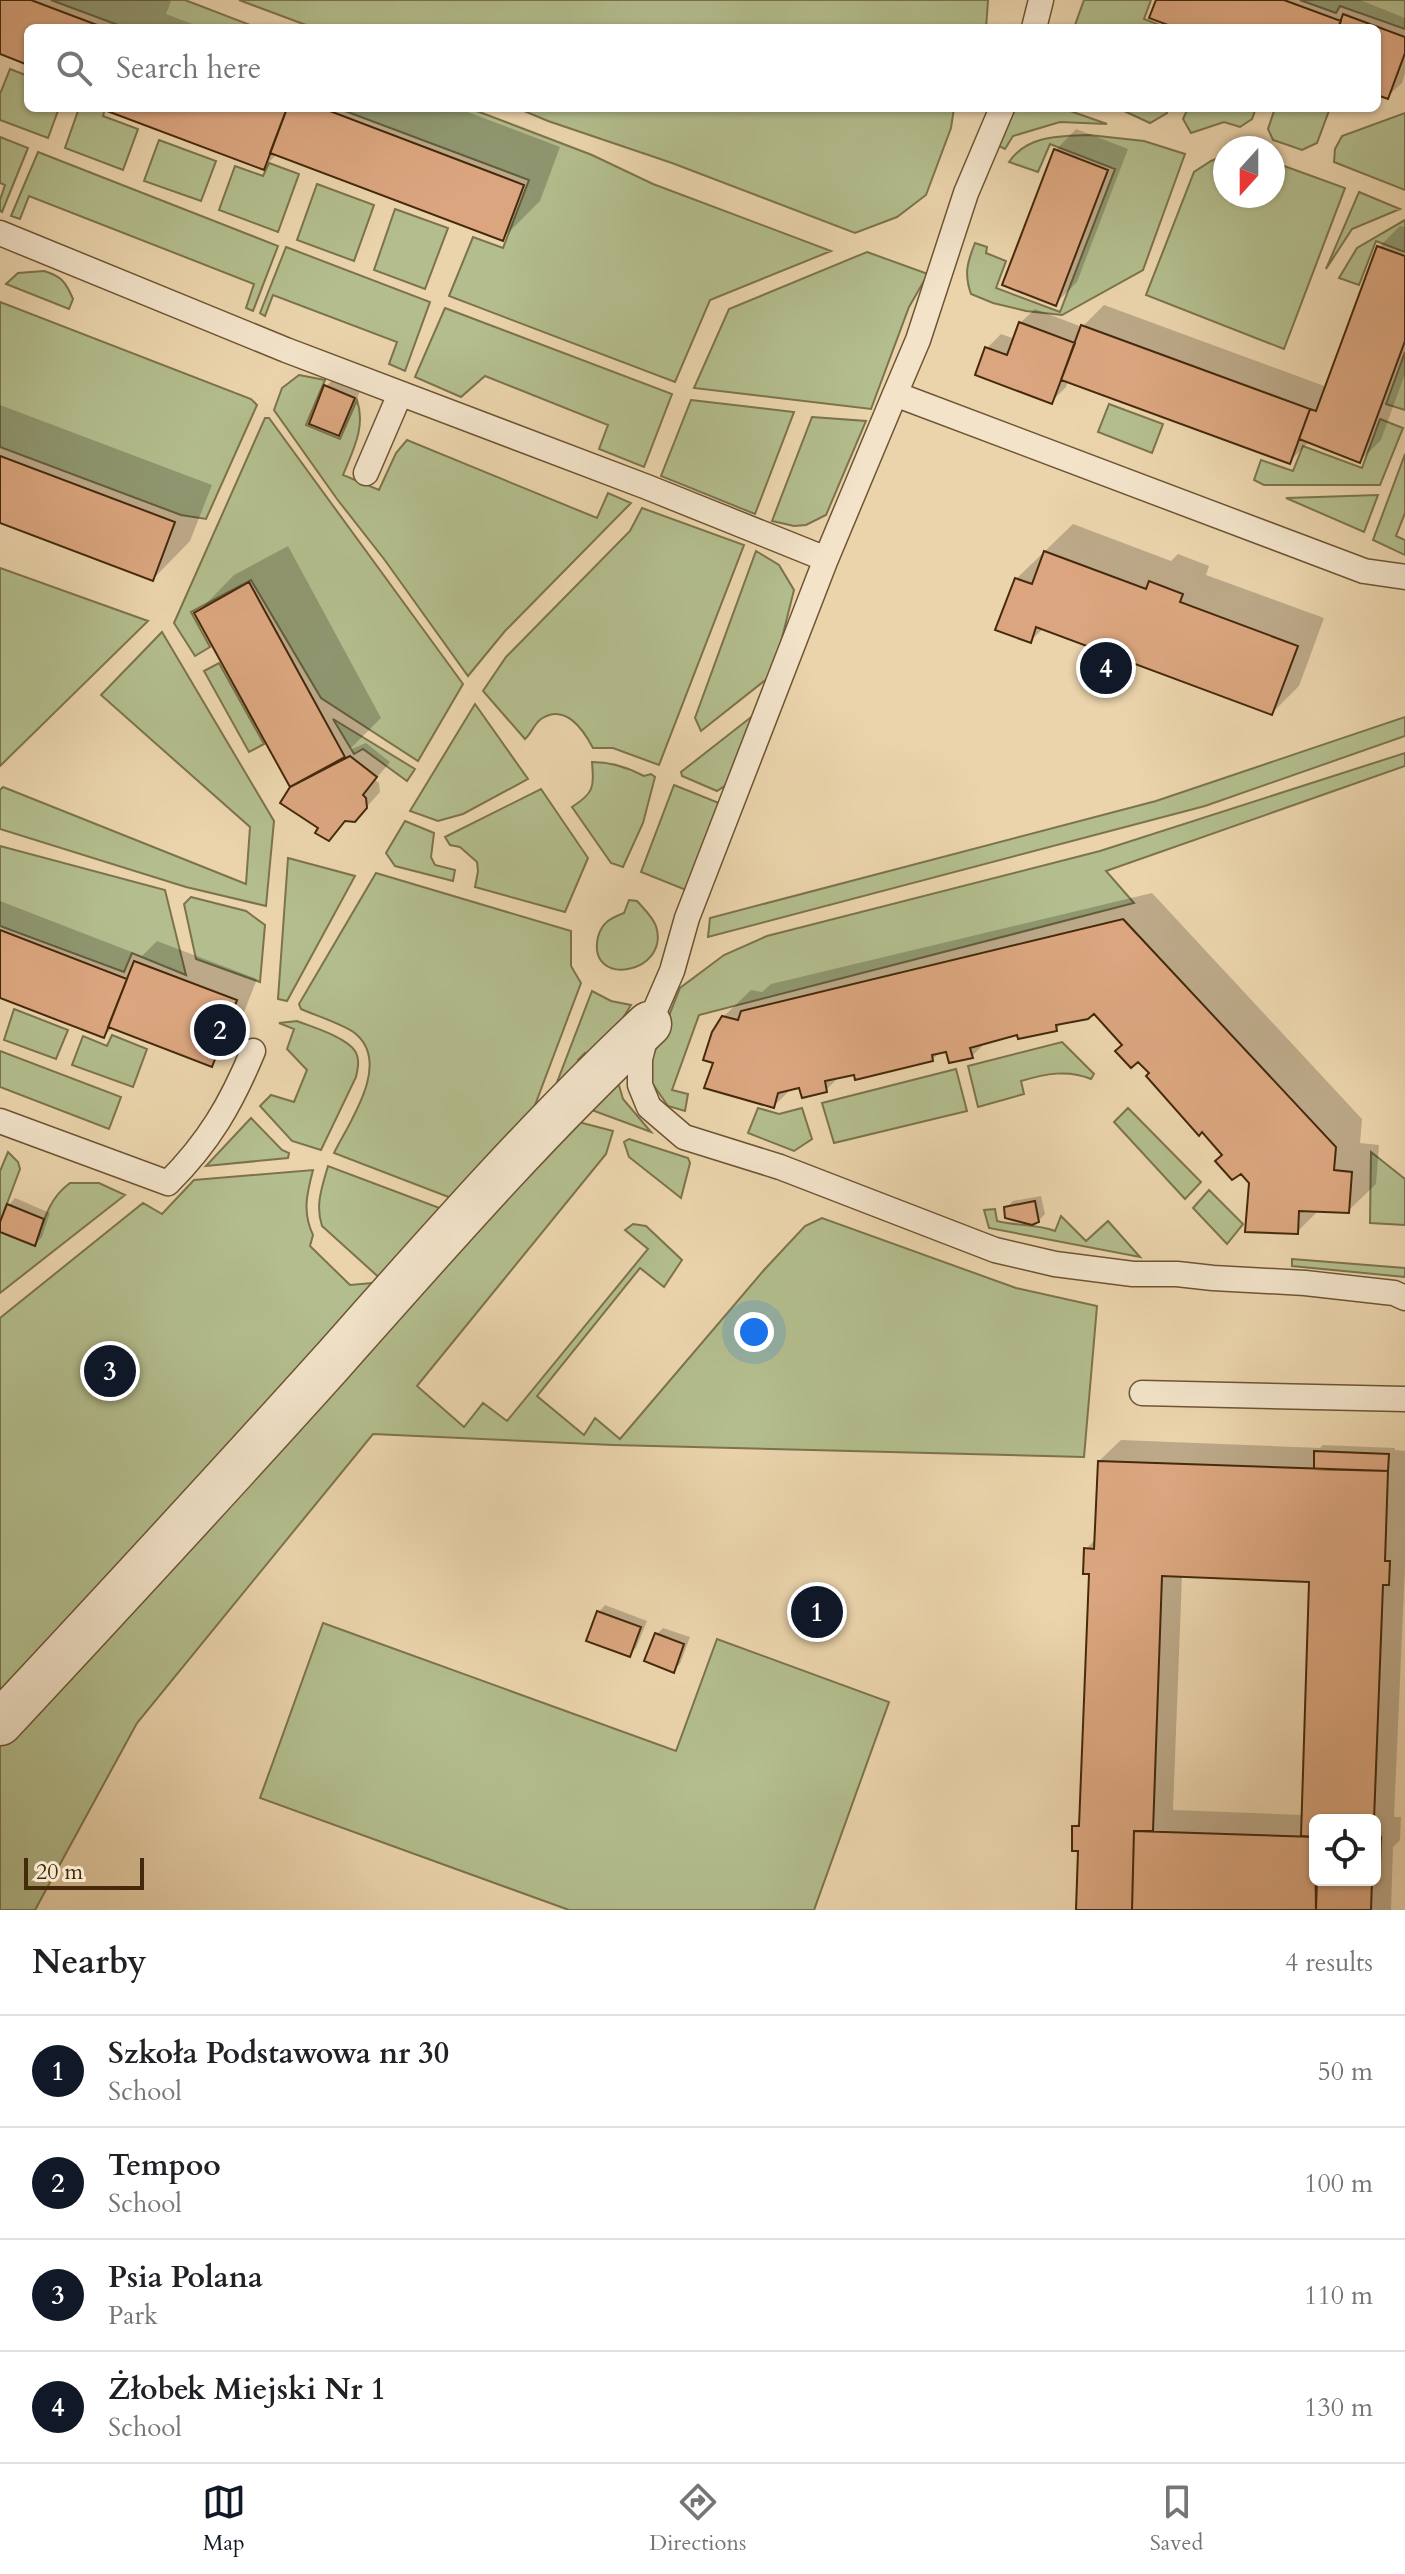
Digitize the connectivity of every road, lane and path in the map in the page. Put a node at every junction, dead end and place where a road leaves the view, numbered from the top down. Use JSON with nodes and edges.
{"nodes":[{"id":1,"x":1021,"y":0,"type":"edge"},
{"id":2,"x":1041,"y":0,"type":"edge"},
{"id":3,"x":1030,"y":24,"type":"edge"},
{"id":4,"x":1032,"y":24,"type":"edge"},
{"id":5,"x":1000,"y":112,"type":"edge"},
{"id":6,"x":0,"y":233,"type":"edge"},
{"id":7,"x":400,"y":394,"type":"junction"},
{"id":8,"x":895,"y":394,"type":"junction"},
{"id":9,"x":366,"y":473,"type":"dead end"},
{"id":10,"x":826,"y":559,"type":"junction"},
{"id":11,"x":1405,"y":577,"type":"edge"},
{"id":12,"x":649,"y":1024,"type":"junction"},
{"id":13,"x":253,"y":1051,"type":"dead end"},
{"id":14,"x":0,"y":1121,"type":"edge"},
{"id":15,"x":1405,"y":1298,"type":"edge"},
{"id":16,"x":1142,"y":1393,"type":"dead end"},
{"id":17,"x":1405,"y":1399,"type":"edge"},
{"id":18,"x":0,"y":1723,"type":"edge"}],
"edges":[{"from":1,"to":3,"type":"lane"},
{"from":2,"to":4,"type":"lane"},
{"from":5,"to":8,"type":"lane"},
{"from":6,"to":7,"type":"lane"},
{"from":7,"to":9,"type":"lane"},
{"from":7,"to":10,"type":"lane"},
{"from":8,"to":10,"type":"lane"},
{"from":8,"to":11,"type":"lane"},
{"from":10,"to":12,"type":"lane"},
{"from":12,"to":15,"type":"lane"},
{"from":12,"to":18,"type":"street"},
{"from":13,"to":14,"type":"lane"},
{"from":16,"to":17,"type":"lane"}]}
